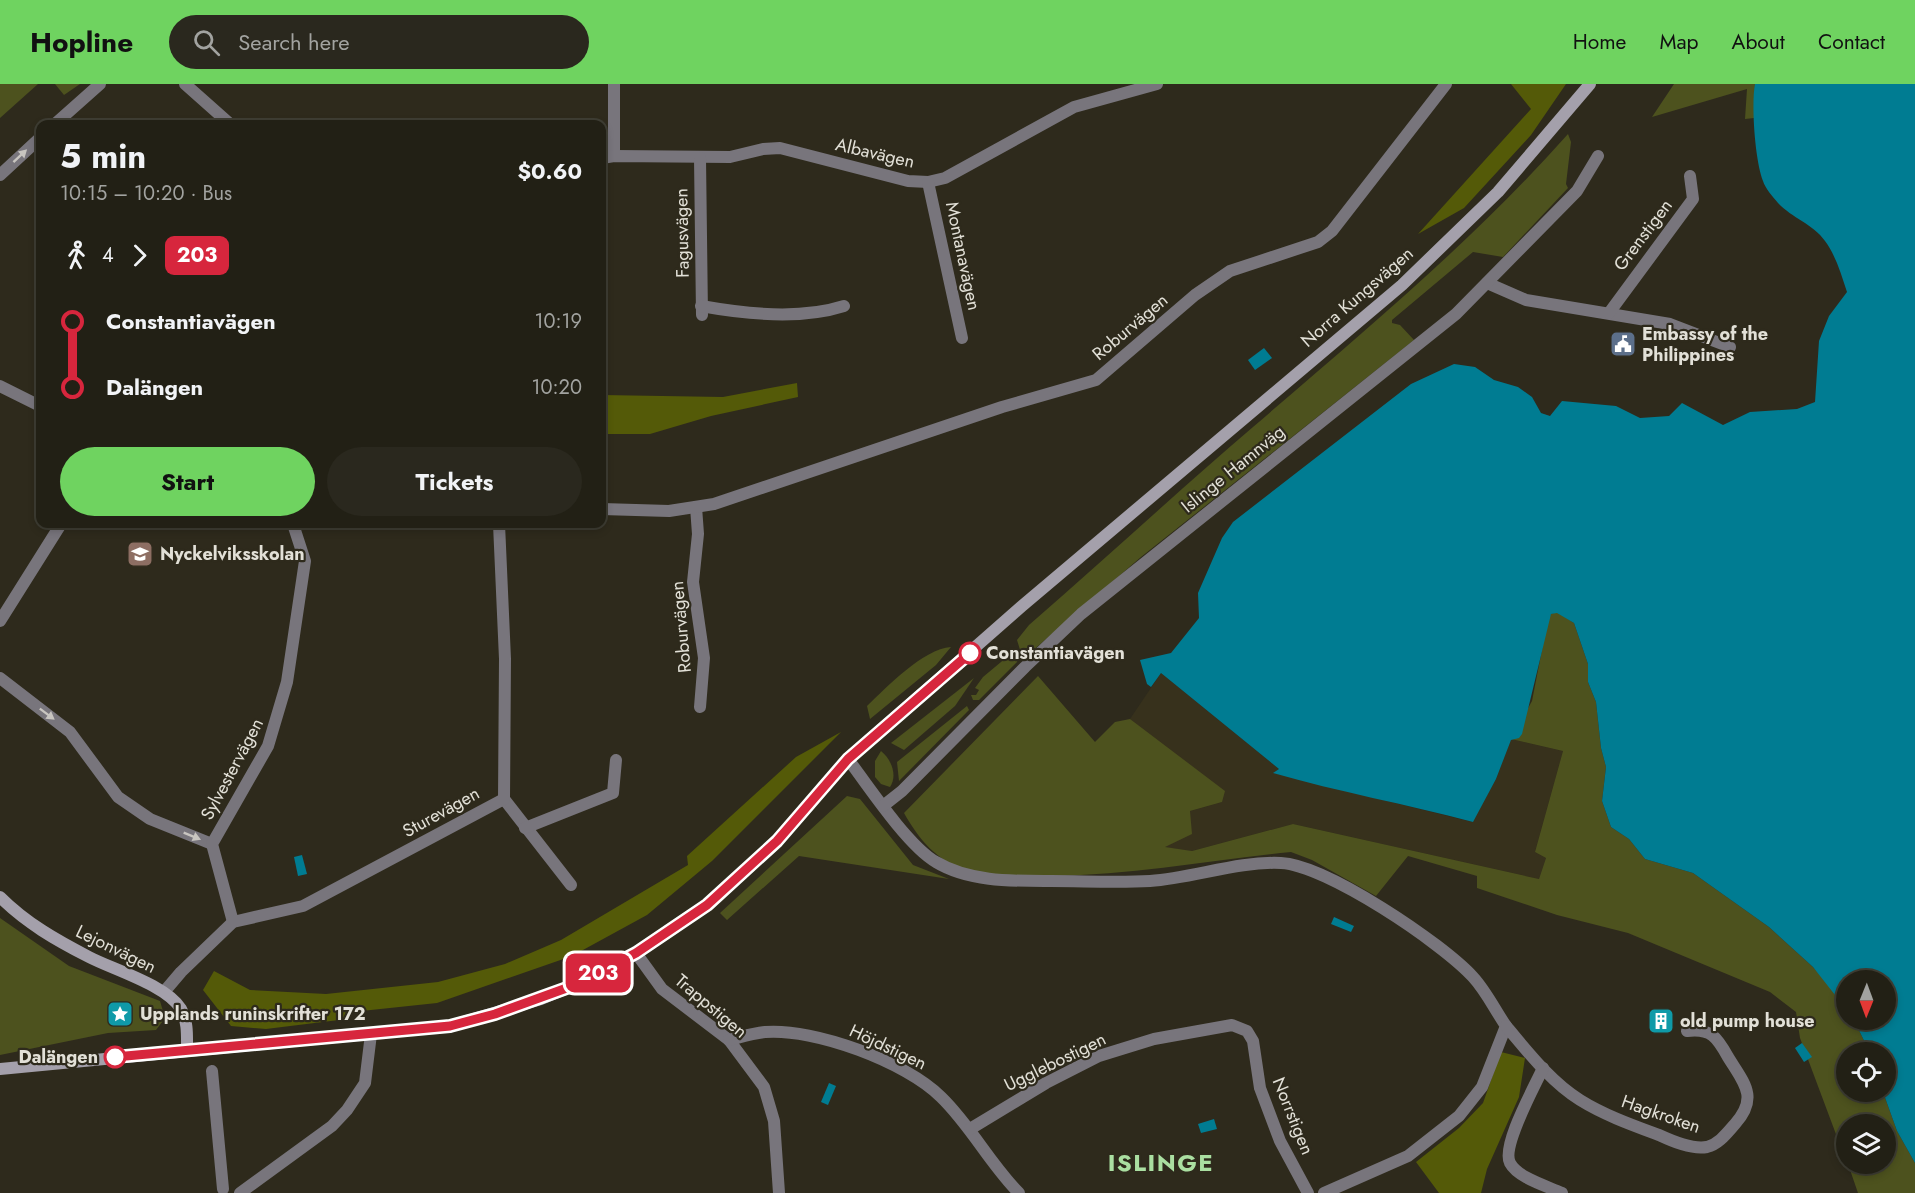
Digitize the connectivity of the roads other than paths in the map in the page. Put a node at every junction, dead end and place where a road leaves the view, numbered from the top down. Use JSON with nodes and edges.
{"nodes":[{"id":1,"x":100,"y":84,"type":"edge"},
{"id":2,"x":185,"y":84,"type":"edge"},
{"id":3,"x":614,"y":84,"type":"edge"},
{"id":4,"x":1157,"y":84,"type":"edge"},
{"id":5,"x":1446,"y":84,"type":"edge"},
{"id":6,"x":1590,"y":84,"type":"edge"},
{"id":7,"x":59,"y":120,"type":"edge"},
{"id":8,"x":223,"y":120,"type":"edge"},
{"id":9,"x":36,"y":142,"type":"edge"},
{"id":10,"x":1598,"y":156,"type":"dead end"},
{"id":11,"x":608,"y":157,"type":"edge"},
{"id":12,"x":699,"y":158,"type":"junction"},
{"id":13,"x":0,"y":175,"type":"edge"},
{"id":14,"x":1690,"y":176,"type":"dead end"},
{"id":15,"x":928,"y":182,"type":"junction"},
{"id":16,"x":1487,"y":283,"type":"junction"},
{"id":17,"x":844,"y":306,"type":"dead end"},
{"id":18,"x":1609,"y":313,"type":"junction"},
{"id":19,"x":962,"y":338,"type":"dead end"},
{"id":20,"x":1730,"y":347,"type":"dead end"},
{"id":21,"x":0,"y":386,"type":"edge"},
{"id":22,"x":36,"y":404,"type":"edge"},
{"id":23,"x":696,"y":507,"type":"junction"},
{"id":24,"x":606,"y":509,"type":"edge"},
{"id":25,"x":58,"y":528,"type":"edge"},
{"id":26,"x":294,"y":528,"type":"edge"},
{"id":27,"x":499,"y":528,"type":"edge"},
{"id":28,"x":0,"y":621,"type":"edge"},
{"id":29,"x":0,"y":678,"type":"edge"},
{"id":30,"x":700,"y":707,"type":"dead end"},
{"id":31,"x":848,"y":759,"type":"junction"},
{"id":32,"x":616,"y":760,"type":"dead end"},
{"id":33,"x":504,"y":799,"type":"junction"},
{"id":34,"x":883,"y":806,"type":"junction"},
{"id":35,"x":525,"y":828,"type":"junction"},
{"id":36,"x":212,"y":844,"type":"junction"},
{"id":37,"x":571,"y":885,"type":"dead end"},
{"id":38,"x":0,"y":897,"type":"edge"},
{"id":39,"x":233,"y":922,"type":"junction"},
{"id":40,"x":636,"y":953,"type":"junction"},
{"id":41,"x":164,"y":992,"type":"junction"},
{"id":42,"x":1232,"y":1025,"type":"joint"},
{"id":43,"x":1506,"y":1026,"type":"junction"},
{"id":44,"x":1687,"y":1031,"type":"dead end"},
{"id":45,"x":371,"y":1034,"type":"junction"},
{"id":46,"x":729,"y":1041,"type":"junction"},
{"id":47,"x":188,"y":1050,"type":"junction"},
{"id":48,"x":1543,"y":1068,"type":"junction"},
{"id":49,"x":0,"y":1069,"type":"edge"},
{"id":50,"x":212,"y":1071,"type":"dead end"},
{"id":51,"x":970,"y":1129,"type":"junction"},
{"id":52,"x":223,"y":1189,"type":"dead end"},
{"id":53,"x":240,"y":1193,"type":"edge"},
{"id":54,"x":779,"y":1193,"type":"edge"},
{"id":55,"x":1019,"y":1193,"type":"edge"},
{"id":56,"x":1308,"y":1193,"type":"edge"},
{"id":57,"x":1324,"y":1193,"type":"edge"},
{"id":58,"x":1562,"y":1193,"type":"edge"}],
"edges":[{"from":1,"to":7,"type":"street"},
{"from":2,"to":8,"type":"street"},
{"from":3,"to":11,"type":"street"},
{"from":4,"to":15,"type":"street","name":"Albavägen"},
{"from":5,"to":23,"type":"street","name":"Roburvägen"},
{"from":6,"to":31,"type":"main road","name":"Norra Kungsvägen"},
{"from":13,"to":9,"type":"street","one_way":true},
{"from":10,"to":16,"type":"street","name":"Islinge Hamnväg"},
{"from":11,"to":12,"type":"street","name":"Albavägen"},
{"from":12,"to":15,"type":"street","name":"Albavägen"},
{"from":12,"to":17,"type":"street","name":"Fagusvägen"},
{"from":14,"to":18,"type":"street","name":"Grenstigen"},
{"from":15,"to":19,"type":"street","name":"Montanavägen"},
{"from":16,"to":18,"type":"street"},
{"from":16,"to":34,"type":"street","name":"Islinge Hamnväg"},
{"from":18,"to":20,"type":"street"},
{"from":21,"to":22,"type":"street"},
{"from":23,"to":24,"type":"street","name":"Roburvägen"},
{"from":23,"to":30,"type":"street","name":"Roburvägen"},
{"from":25,"to":28,"type":"street"},
{"from":26,"to":36,"type":"street","name":"Sylvestervägen"},
{"from":27,"to":33,"type":"street","name":"Sturevägen"},
{"from":29,"to":36,"type":"street","one_way":true},
{"from":31,"to":34,"type":"street"},
{"from":31,"to":40,"type":"main road"},
{"from":32,"to":35,"type":"street"},
{"from":33,"to":35,"type":"street"},
{"from":33,"to":39,"type":"street","name":"Sturevägen"},
{"from":34,"to":43,"type":"street"},
{"from":35,"to":37,"type":"street"},
{"from":36,"to":39,"type":"street","name":"Sylvestervägen"},
{"from":38,"to":41,"type":"main road","name":"Lejonvägen"},
{"from":39,"to":41,"type":"street"},
{"from":40,"to":45,"type":"main road"},
{"from":40,"to":46,"type":"street","name":"Trappstigen"},
{"from":41,"to":47,"type":"main road","name":"Lejonvägen"},
{"from":42,"to":51,"type":"street","name":"Ugglebostigen"},
{"from":42,"to":56,"type":"street","name":"Norrstigen"},
{"from":43,"to":48,"type":"street","name":"Hagkroken"},
{"from":43,"to":57,"type":"street"},
{"from":44,"to":48,"type":"street","name":"Hagkroken"},
{"from":45,"to":47,"type":"main road"},
{"from":45,"to":53,"type":"street"},
{"from":46,"to":51,"type":"street","name":"Höjdstigen"},
{"from":46,"to":54,"type":"street","name":"Trappstigen"},
{"from":47,"to":49,"type":"main road"},
{"from":48,"to":58,"type":"street"},
{"from":50,"to":52,"type":"street"},
{"from":51,"to":55,"type":"street","name":"Höjdstigen"}]}
